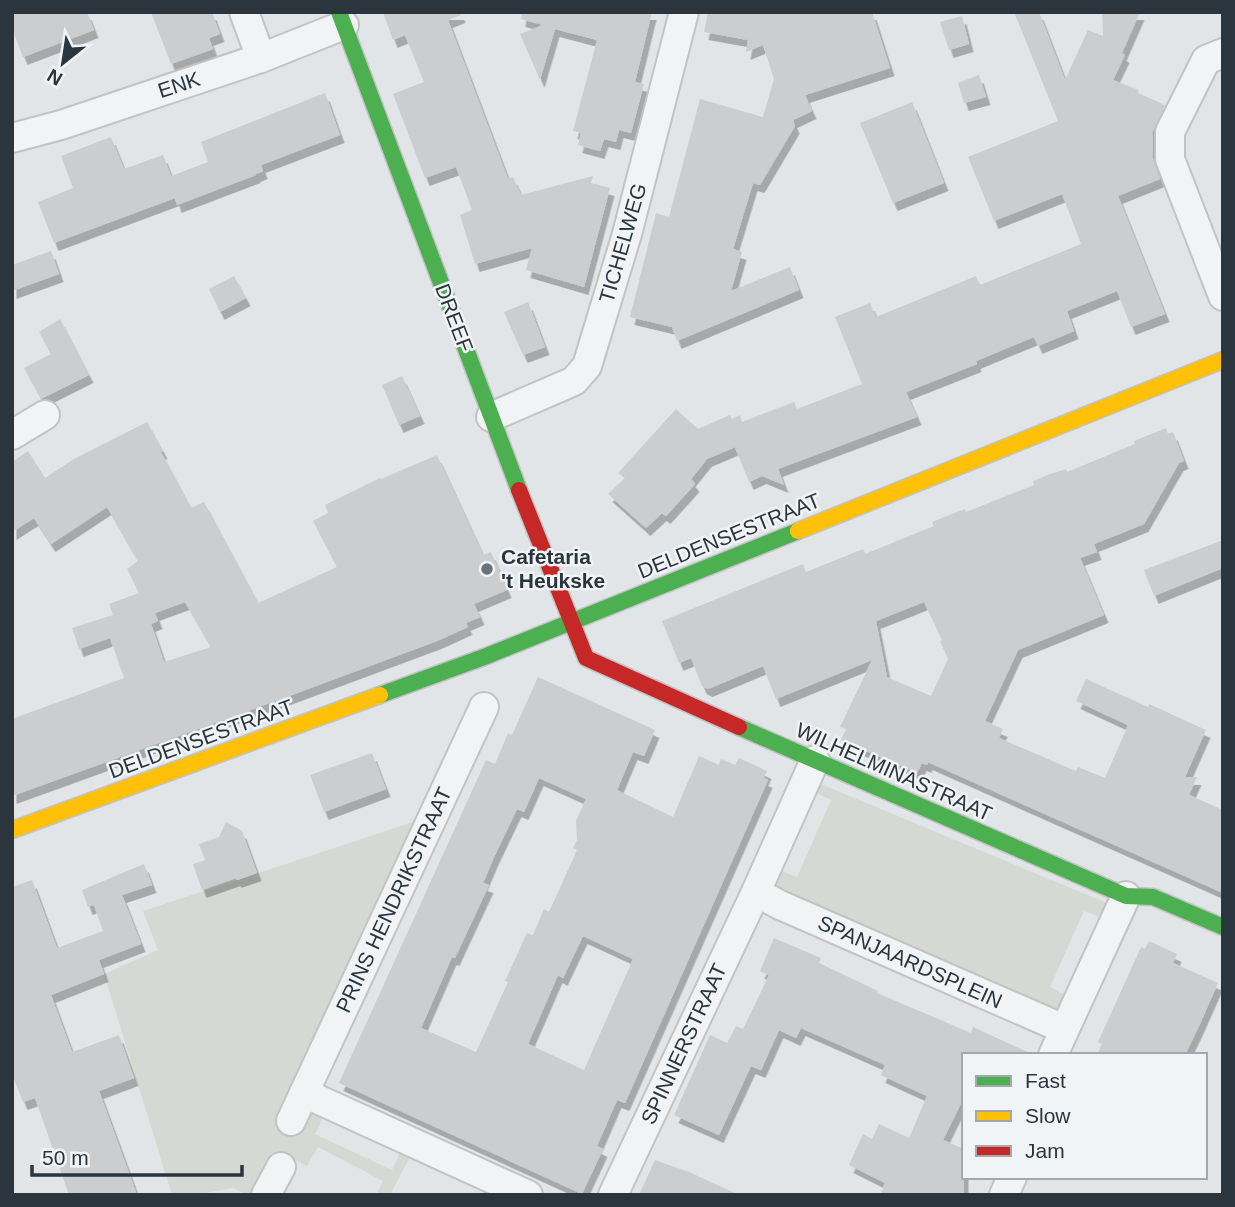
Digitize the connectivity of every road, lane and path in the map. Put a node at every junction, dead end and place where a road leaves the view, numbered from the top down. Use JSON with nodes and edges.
{"nodes":[{"id":1,"x":244,"y":12,"type":"edge"},
{"id":2,"x":684,"y":12,"type":"edge"},
{"id":3,"x":341,"y":19,"type":"edge"},
{"id":4,"x":1223,"y":53,"type":"edge"},
{"id":5,"x":261,"y":58,"type":"junction"},
{"id":6,"x":12,"y":138,"type":"edge"},
{"id":7,"x":1223,"y":296,"type":"edge"},
{"id":8,"x":1223,"y":360,"type":"edge"},
{"id":9,"x":45,"y":415,"type":"dead end"},
{"id":10,"x":491,"y":417,"type":"junction"},
{"id":11,"x":12,"y":435,"type":"edge"},
{"id":12,"x":572,"y":622,"type":"junction"},
{"id":13,"x":484,"y":707,"type":"dead end"},
{"id":14,"x":815,"y":761,"type":"junction"},
{"id":15,"x":12,"y":830,"type":"edge"},
{"id":16,"x":756,"y":892,"type":"junction"},
{"id":17,"x":1126,"y":896,"type":"junction"},
{"id":18,"x":1223,"y":927,"type":"edge"},
{"id":19,"x":1059,"y":1042,"type":"edge"},
{"id":20,"x":304,"y":1093,"type":"junction"},
{"id":21,"x":291,"y":1121,"type":"dead end"},
{"id":22,"x":281,"y":1167,"type":"dead end"},
{"id":23,"x":1011,"y":1179,"type":"edge"},
{"id":24,"x":266,"y":1195,"type":"edge"},
{"id":25,"x":528,"y":1195,"type":"edge"},
{"id":26,"x":613,"y":1195,"type":"edge"},
{"id":27,"x":1004,"y":1195,"type":"edge"}],
"edges":[{"from":1,"to":5,"type":"street"},
{"from":2,"to":10,"type":"street","name":"TICHELWEG"},
{"from":3,"to":5,"type":"street","name":"ENK"},
{"from":3,"to":10,"type":"street","name":"DREEF"},
{"from":4,"to":7,"type":"street"},
{"from":5,"to":6,"type":"street","name":"ENK"},
{"from":8,"to":12,"type":"street","name":"DELDENSESTRAAT"},
{"from":9,"to":11,"type":"street"},
{"from":10,"to":12,"type":"street","name":"DREEF"},
{"from":12,"to":14,"type":"street","name":"WILHELMINASTRAAT"},
{"from":12,"to":15,"type":"street","name":"DELDENSESTRAAT"},
{"from":13,"to":20,"type":"street","name":"PRINS HENDRIKSTRAAT"},
{"from":14,"to":16,"type":"street"},
{"from":14,"to":17,"type":"street","name":"WILHELMINASTRAAT"},
{"from":16,"to":19,"type":"street","name":"SPANJAARDSPLEIN"},
{"from":16,"to":26,"type":"street","name":"SPINNERSTRAAT"},
{"from":17,"to":18,"type":"street","name":"WILHELMINASTRAAT"},
{"from":17,"to":19,"type":"street","name":"SPANJAARDSPLEIN"},
{"from":20,"to":21,"type":"street","name":"PRINS HENDRIKSTRAAT"},
{"from":20,"to":25,"type":"street"},
{"from":22,"to":24,"type":"street"},
{"from":23,"to":27,"type":"street"}]}
